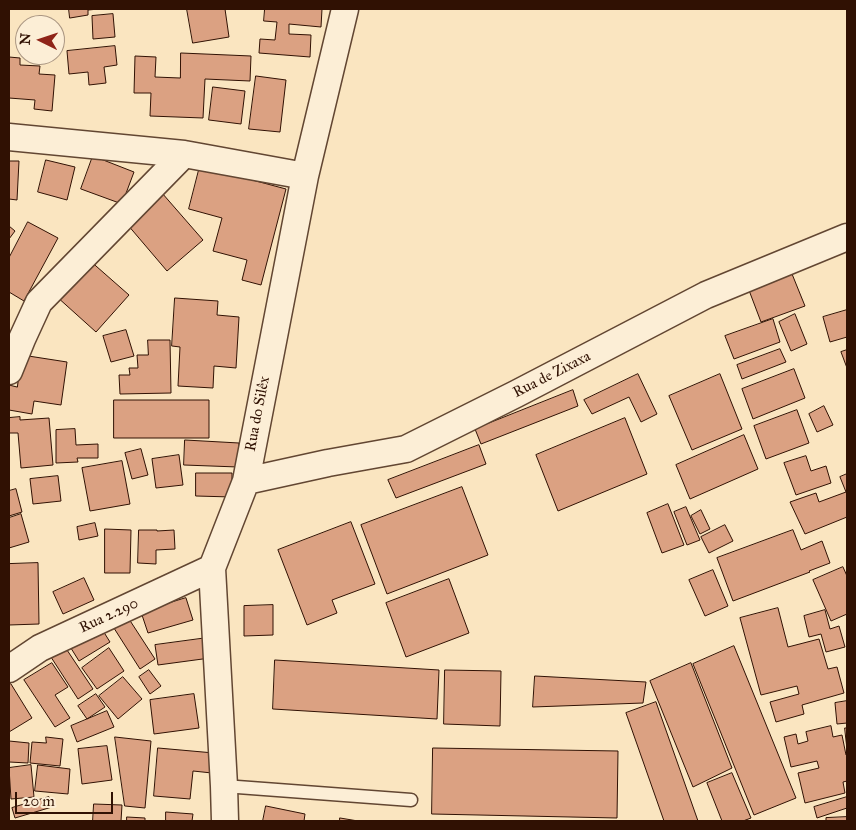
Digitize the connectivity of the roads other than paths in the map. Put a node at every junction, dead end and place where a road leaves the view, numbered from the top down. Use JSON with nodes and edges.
{"nodes":[{"id":1,"x":345,"y":9,"type":"edge"},
{"id":2,"x":9,"y":137,"type":"edge"},
{"id":3,"x":184,"y":154,"type":"junction"},
{"id":4,"x":305,"y":176,"type":"junction"},
{"id":5,"x":847,"y":237,"type":"edge"},
{"id":6,"x":9,"y":371,"type":"edge"},
{"id":7,"x":246,"y":481,"type":"junction"},
{"id":8,"x":212,"y":568,"type":"junction"},
{"id":9,"x":9,"y":669,"type":"edge"},
{"id":10,"x":224,"y":786,"type":"junction"},
{"id":11,"x":411,"y":800,"type":"dead end"},
{"id":12,"x":225,"y":821,"type":"edge"}],
"edges":[{"from":1,"to":4,"type":"street","name":"Rua do Silêx"},
{"from":2,"to":3,"type":"street"},
{"from":3,"to":4,"type":"street"},
{"from":3,"to":6,"type":"street"},
{"from":4,"to":7,"type":"street","name":"Rua do Silêx"},
{"from":5,"to":7,"type":"street","name":"Rua de Zixaxa"},
{"from":7,"to":8,"type":"street","name":"Rua do Silêx"},
{"from":8,"to":9,"type":"street","name":"Rua 2.290"},
{"from":8,"to":10,"type":"street","name":"Rua do Silêx"},
{"from":10,"to":11,"type":"lane"},
{"from":10,"to":12,"type":"street","name":"Rua do Silêx"}]}
